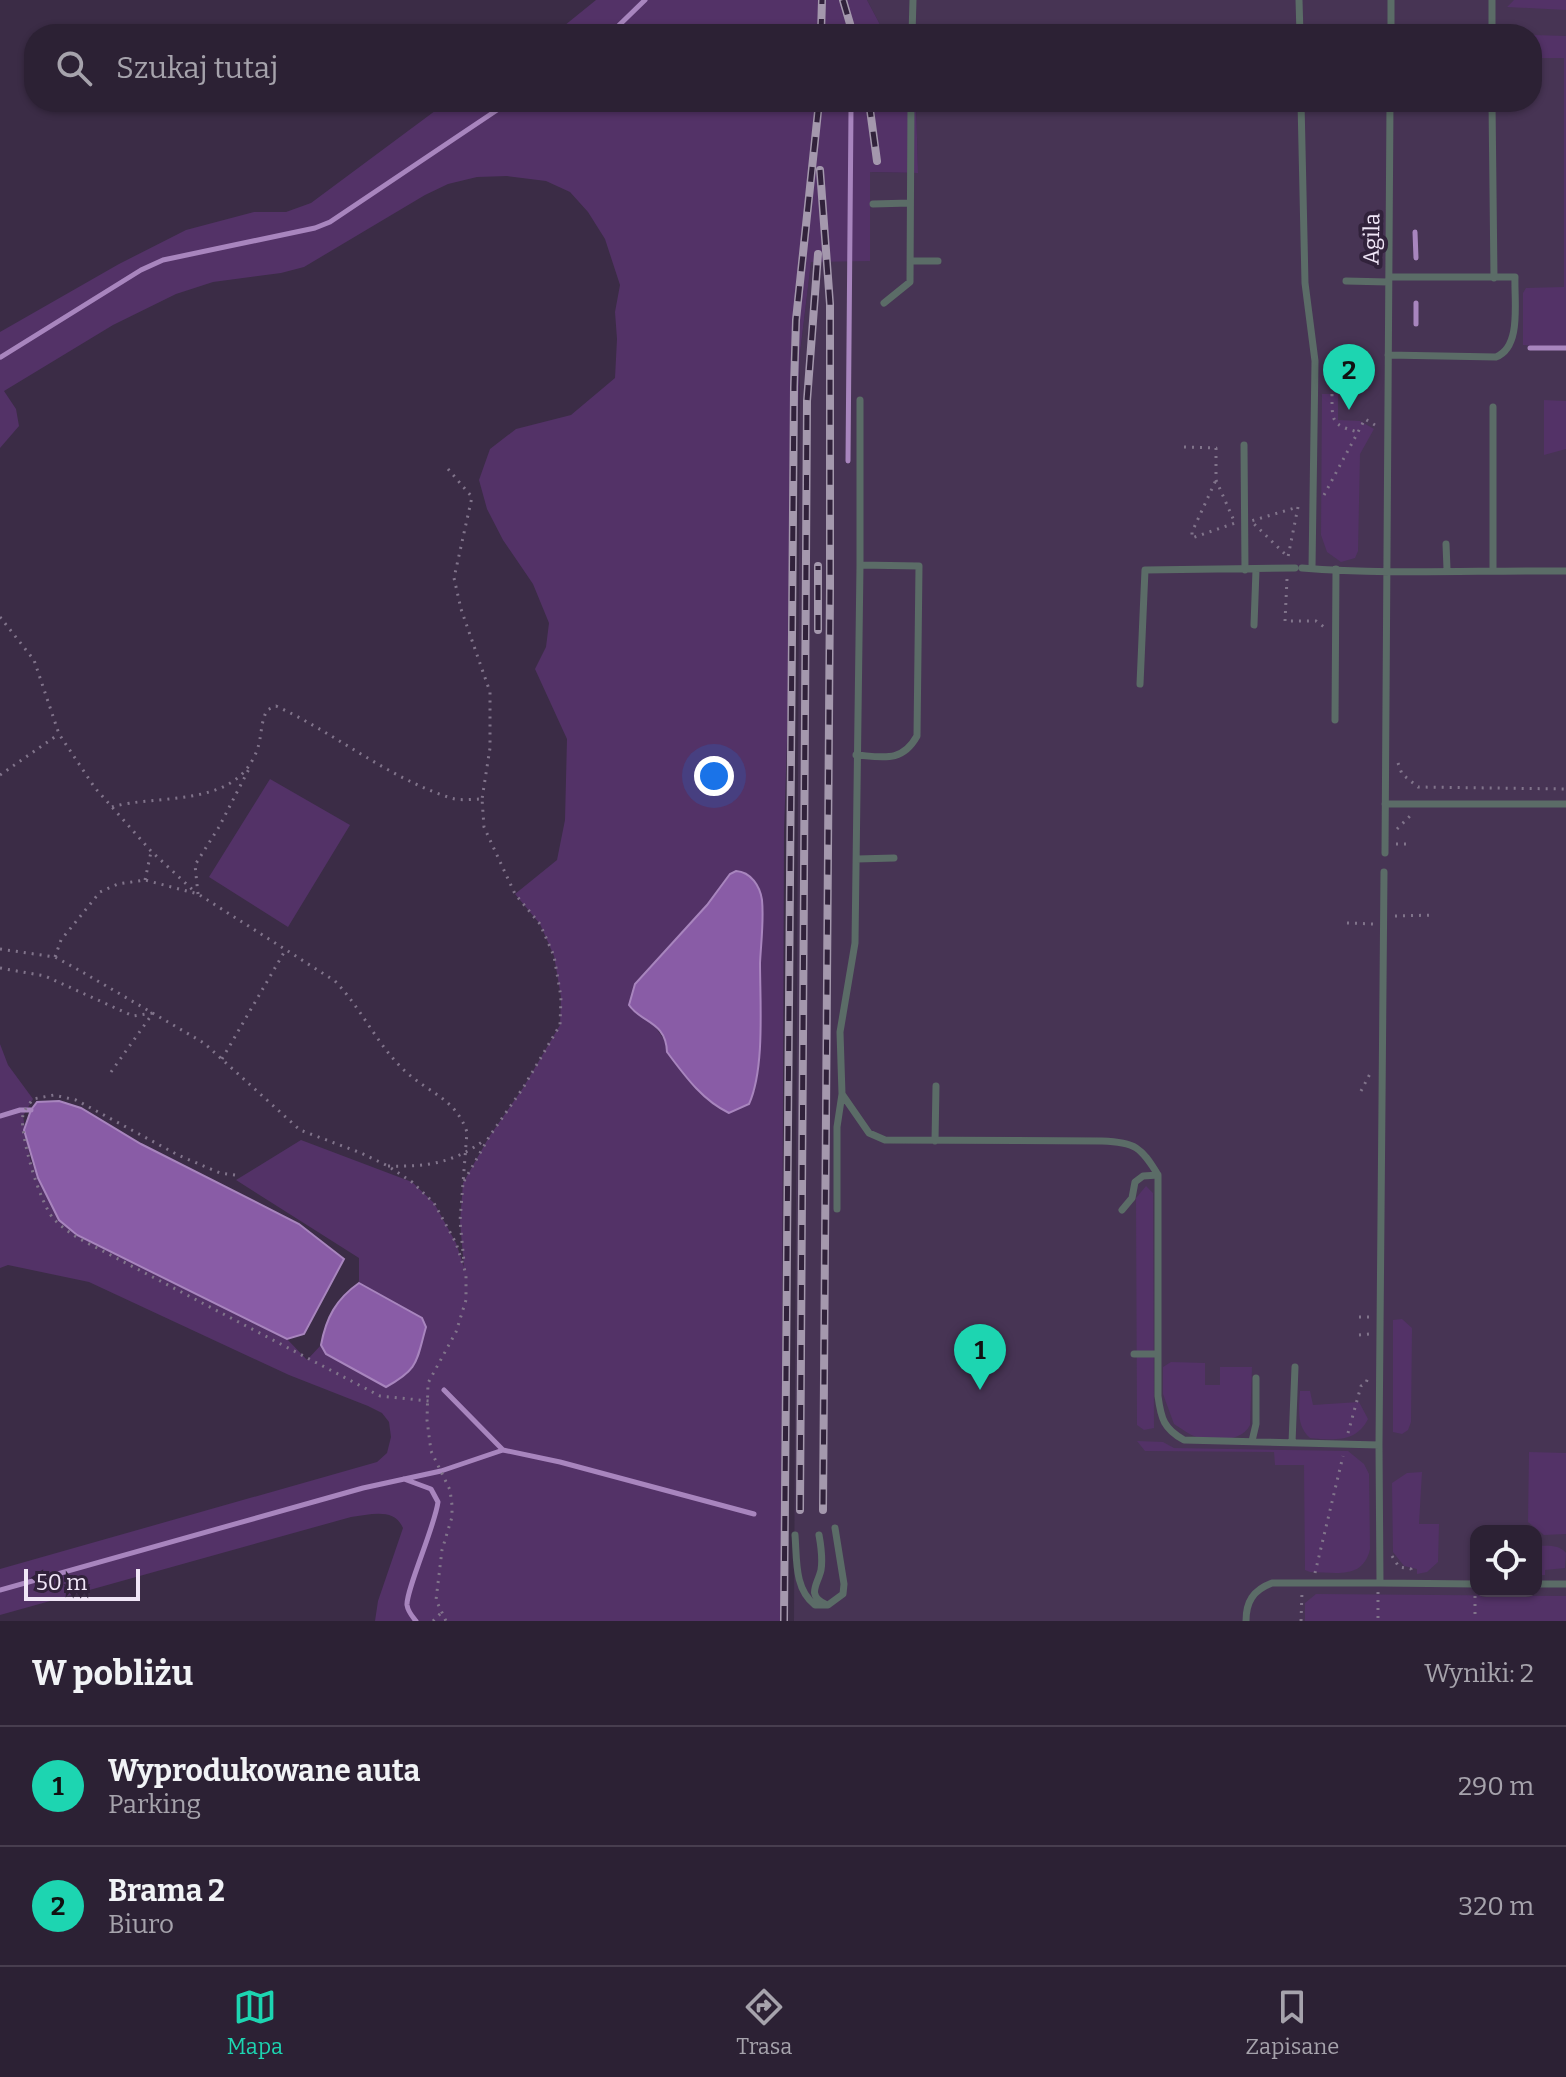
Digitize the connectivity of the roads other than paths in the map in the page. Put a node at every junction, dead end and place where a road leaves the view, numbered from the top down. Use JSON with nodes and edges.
{"nodes":[{"id":1,"x":913,"y":0,"type":"edge"},
{"id":2,"x":1299,"y":0,"type":"edge"},
{"id":3,"x":1391,"y":0,"type":"edge"},
{"id":4,"x":1492,"y":0,"type":"edge"},
{"id":5,"x":912,"y":24,"type":"edge"},
{"id":6,"x":1300,"y":24,"type":"edge"},
{"id":7,"x":1391,"y":24,"type":"edge"},
{"id":8,"x":1492,"y":24,"type":"edge"},
{"id":9,"x":911,"y":112,"type":"edge"},
{"id":10,"x":1301,"y":112,"type":"edge"},
{"id":11,"x":1390,"y":112,"type":"edge"},
{"id":12,"x":1492,"y":112,"type":"edge"},
{"id":13,"x":910,"y":203,"type":"junction"},
{"id":14,"x":873,"y":204,"type":"dead end"},
{"id":15,"x":910,"y":261,"type":"junction"},
{"id":16,"x":938,"y":261,"type":"dead end"},
{"id":17,"x":1494,"y":278,"type":"junction"},
{"id":18,"x":1388,"y":280,"type":"junction"},
{"id":19,"x":1346,"y":281,"type":"dead end"},
{"id":20,"x":884,"y":303,"type":"dead end"},
{"id":21,"x":1388,"y":355,"type":"junction"},
{"id":22,"x":860,"y":400,"type":"dead end"},
{"id":23,"x":1493,"y":407,"type":"dead end"},
{"id":24,"x":1244,"y":445,"type":"dead end"},
{"id":25,"x":1446,"y":544,"type":"dead end"},
{"id":26,"x":860,"y":565,"type":"junction"},
{"id":27,"x":1312,"y":568,"type":"junction"},
{"id":28,"x":1336,"y":569,"type":"junction"},
{"id":29,"x":1447,"y":569,"type":"junction"},
{"id":30,"x":1245,"y":570,"type":"junction"},
{"id":31,"x":1256,"y":570,"type":"junction"},
{"id":32,"x":1493,"y":570,"type":"junction"},
{"id":33,"x":1566,"y":571,"type":"edge"},
{"id":34,"x":1387,"y":572,"type":"junction"},
{"id":35,"x":1254,"y":625,"type":"dead end"},
{"id":36,"x":1140,"y":684,"type":"dead end"},
{"id":37,"x":1335,"y":720,"type":"dead end"},
{"id":38,"x":856,"y":755,"type":"junction"},
{"id":39,"x":1385,"y":804,"type":"junction"},
{"id":40,"x":1566,"y":804,"type":"edge"},
{"id":41,"x":1385,"y":853,"type":"dead end"},
{"id":42,"x":894,"y":858,"type":"dead end"},
{"id":43,"x":857,"y":859,"type":"junction"},
{"id":44,"x":1384,"y":872,"type":"dead end"},
{"id":45,"x":936,"y":1086,"type":"dead end"},
{"id":46,"x":842,"y":1094,"type":"junction"},
{"id":47,"x":935,"y":1141,"type":"junction"},
{"id":48,"x":1158,"y":1175,"type":"junction"},
{"id":49,"x":837,"y":1209,"type":"dead end"},
{"id":50,"x":1122,"y":1210,"type":"dead end"},
{"id":51,"x":1134,"y":1354,"type":"dead end"},
{"id":52,"x":1158,"y":1354,"type":"junction"},
{"id":53,"x":1295,"y":1367,"type":"dead end"},
{"id":54,"x":1256,"y":1378,"type":"dead end"},
{"id":55,"x":1252,"y":1441,"type":"junction"},
{"id":56,"x":1292,"y":1443,"type":"junction"},
{"id":57,"x":1379,"y":1445,"type":"junction"},
{"id":58,"x":835,"y":1528,"type":"dead end"},
{"id":59,"x":795,"y":1535,"type":"dead end"},
{"id":60,"x":819,"y":1535,"type":"dead end"},
{"id":61,"x":1380,"y":1583,"type":"junction"},
{"id":62,"x":1470,"y":1584,"type":"edge"},
{"id":63,"x":1542,"y":1584,"type":"edge"},
{"id":64,"x":1566,"y":1584,"type":"edge"},
{"id":65,"x":828,"y":1605,"type":"junction"},
{"id":66,"x":1246,"y":1621,"type":"edge"}],
"edges":[{"from":1,"to":5,"type":"lane"},
{"from":2,"to":6,"type":"lane"},
{"from":3,"to":7,"type":"lane"},
{"from":4,"to":8,"type":"lane"},
{"from":9,"to":13,"type":"lane"},
{"from":10,"to":27,"type":"lane"},
{"from":11,"to":18,"type":"lane","name":"Agila"},
{"from":12,"to":17,"type":"lane"},
{"from":13,"to":14,"type":"lane"},
{"from":13,"to":15,"type":"lane"},
{"from":15,"to":16,"type":"lane"},
{"from":15,"to":20,"type":"lane"},
{"from":17,"to":18,"type":"lane"},
{"from":17,"to":21,"type":"lane"},
{"from":18,"to":19,"type":"lane"},
{"from":18,"to":21,"type":"lane","name":"Agila"},
{"from":21,"to":34,"type":"lane","name":"Agila"},
{"from":22,"to":26,"type":"lane"},
{"from":23,"to":32,"type":"lane"},
{"from":24,"to":30,"type":"lane"},
{"from":25,"to":29,"type":"lane"},
{"from":26,"to":38,"type":"lane"},
{"from":26,"to":38,"type":"lane"},
{"from":27,"to":28,"type":"lane"},
{"from":27,"to":31,"type":"lane"},
{"from":28,"to":34,"type":"lane"},
{"from":28,"to":37,"type":"lane"},
{"from":29,"to":32,"type":"lane"},
{"from":29,"to":34,"type":"lane"},
{"from":30,"to":31,"type":"lane"},
{"from":30,"to":36,"type":"lane"},
{"from":31,"to":35,"type":"lane"},
{"from":32,"to":33,"type":"lane"},
{"from":34,"to":39,"type":"lane","name":"Agila"},
{"from":38,"to":43,"type":"lane"},
{"from":39,"to":40,"type":"lane"},
{"from":39,"to":41,"type":"lane","name":"Agila"},
{"from":42,"to":43,"type":"lane"},
{"from":43,"to":46,"type":"lane"},
{"from":44,"to":57,"type":"lane"},
{"from":45,"to":47,"type":"lane"},
{"from":46,"to":47,"type":"lane"},
{"from":46,"to":49,"type":"lane"},
{"from":47,"to":48,"type":"lane"},
{"from":48,"to":50,"type":"lane"},
{"from":48,"to":52,"type":"lane"},
{"from":51,"to":52,"type":"lane"},
{"from":52,"to":55,"type":"lane"},
{"from":53,"to":56,"type":"lane"},
{"from":54,"to":55,"type":"lane"},
{"from":55,"to":56,"type":"lane"},
{"from":56,"to":57,"type":"lane"},
{"from":57,"to":61,"type":"lane"},
{"from":58,"to":65,"type":"lane"},
{"from":59,"to":65,"type":"lane"},
{"from":60,"to":65,"type":"lane"},
{"from":61,"to":62,"type":"lane"},
{"from":61,"to":66,"type":"lane"},
{"from":63,"to":64,"type":"lane"}]}
